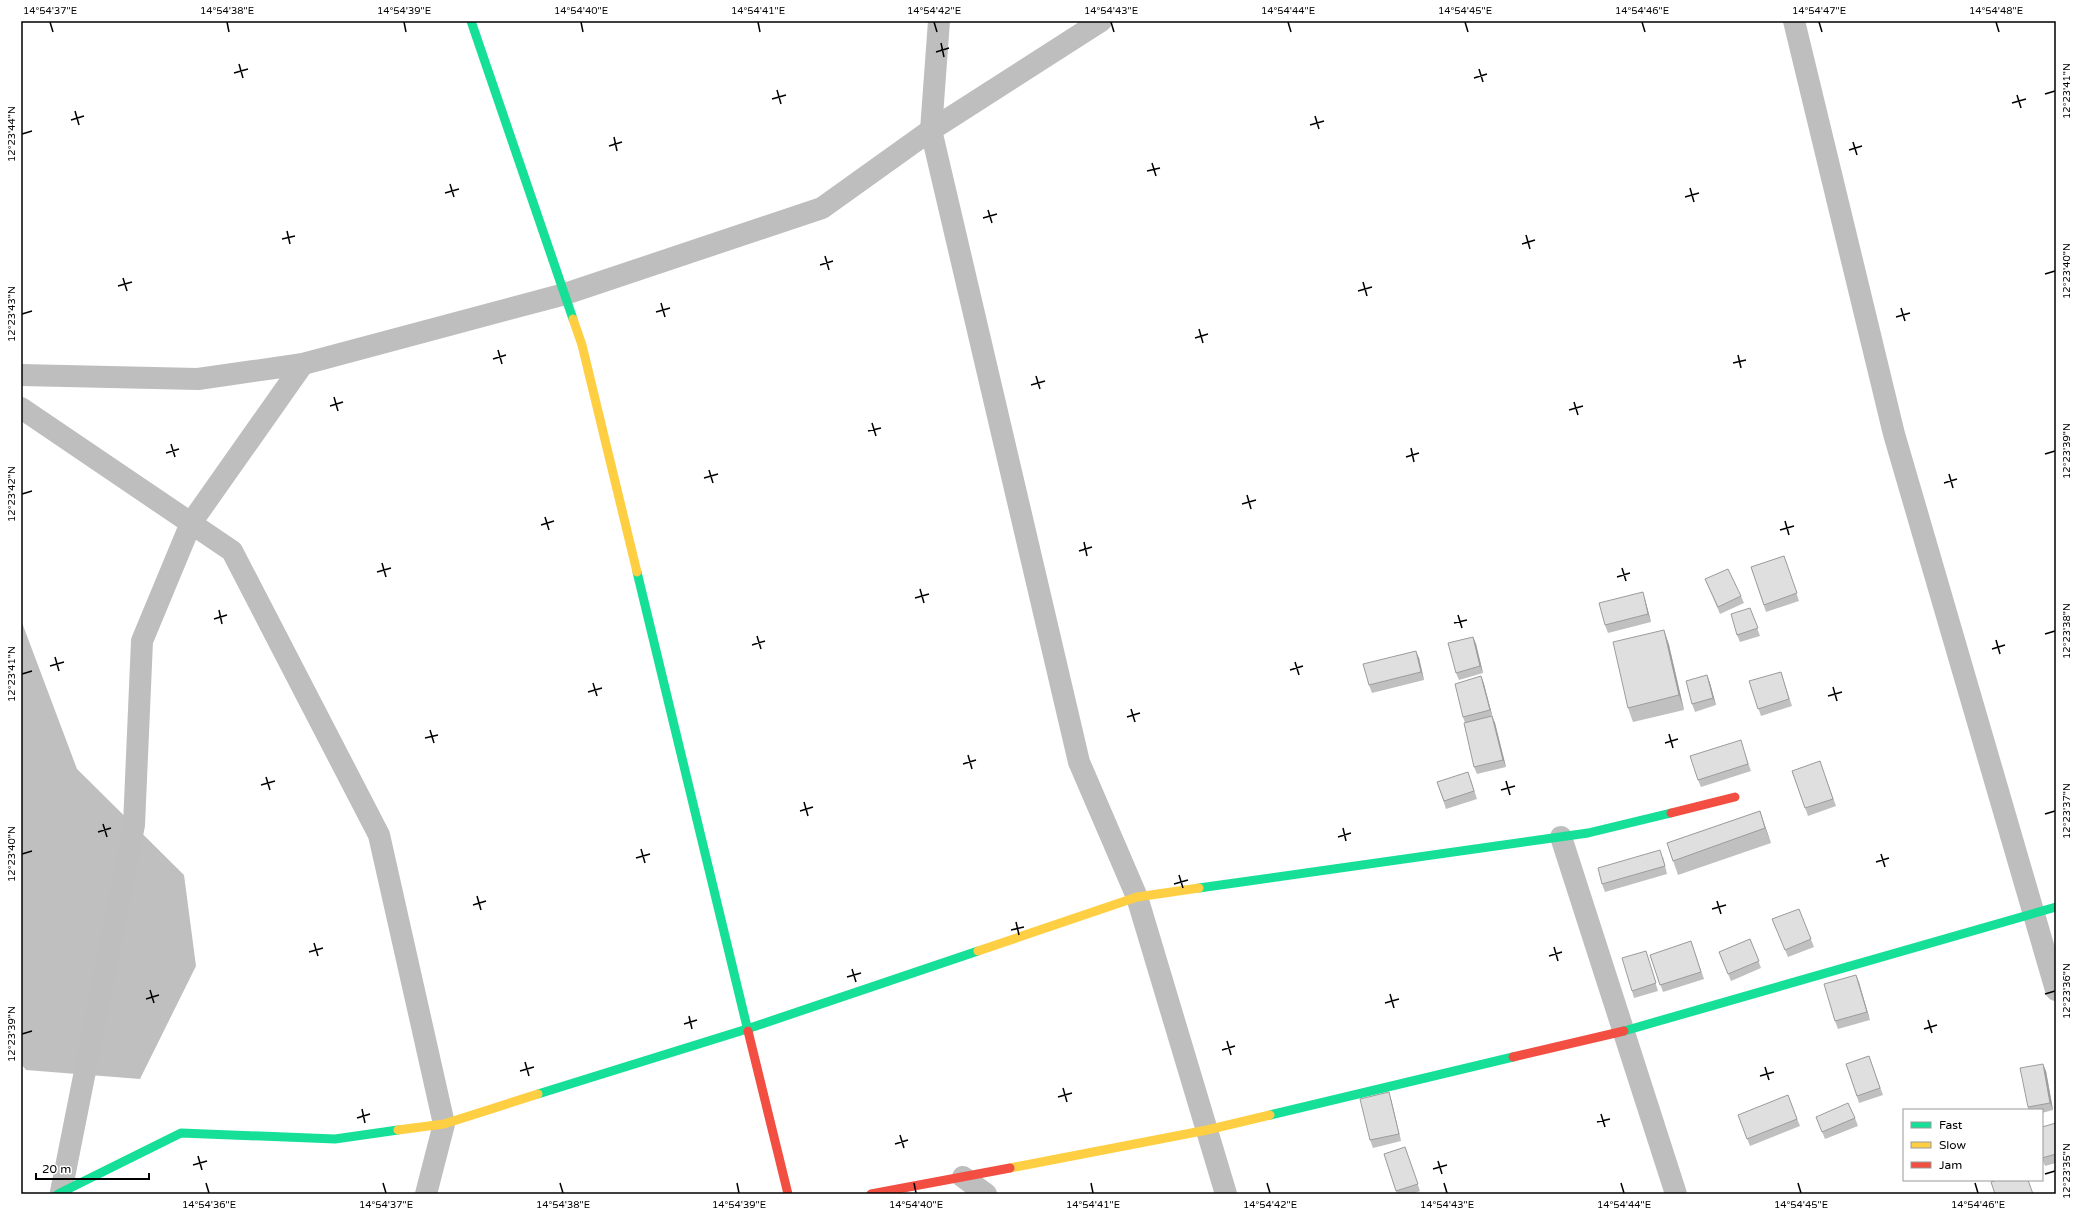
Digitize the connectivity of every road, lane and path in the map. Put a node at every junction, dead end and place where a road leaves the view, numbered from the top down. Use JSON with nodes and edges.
{"nodes":[{"id":1,"x":471,"y":21,"type":"edge"},
{"id":2,"x":939,"y":21,"type":"edge"},
{"id":3,"x":1101,"y":21,"type":"edge"},
{"id":4,"x":1794,"y":21,"type":"edge"},
{"id":5,"x":930,"y":130,"type":"junction"},
{"id":6,"x":565,"y":294,"type":"junction"},
{"id":7,"x":303,"y":364,"type":"junction"},
{"id":8,"x":21,"y":374,"type":"edge"},
{"id":9,"x":21,"y":408,"type":"edge"},
{"id":10,"x":190,"y":523,"type":"junction"},
{"id":11,"x":1734,"y":797,"type":"dead end"},
{"id":12,"x":1561,"y":837,"type":"junction"},
{"id":13,"x":1137,"y":898,"type":"junction"},
{"id":14,"x":2056,"y":907,"type":"edge"},
{"id":15,"x":2033,"y":912,"type":"junction"},
{"id":16,"x":2056,"y":990,"type":"edge"},
{"id":17,"x":748,"y":1028,"type":"junction"},
{"id":18,"x":1624,"y":1031,"type":"junction"},
{"id":19,"x":444,"y":1124,"type":"junction"},
{"id":20,"x":1207,"y":1130,"type":"junction"},
{"id":21,"x":963,"y":1177,"type":"junction"},
{"id":22,"x":60,"y":1193,"type":"edge"},
{"id":23,"x":426,"y":1194,"type":"edge"},
{"id":24,"x":788,"y":1194,"type":"edge"},
{"id":25,"x":871,"y":1194,"type":"edge"},
{"id":26,"x":986,"y":1194,"type":"edge"},
{"id":27,"x":1226,"y":1194,"type":"edge"},
{"id":28,"x":1676,"y":1194,"type":"edge"}],
"edges":[{"from":1,"to":6,"type":"street"},
{"from":2,"to":5,"type":"street"},
{"from":3,"to":5,"type":"street"},
{"from":4,"to":15,"type":"street"},
{"from":5,"to":6,"type":"street"},
{"from":5,"to":13,"type":"street"},
{"from":6,"to":7,"type":"street"},
{"from":6,"to":17,"type":"street"},
{"from":7,"to":8,"type":"street"},
{"from":7,"to":10,"type":"street"},
{"from":9,"to":10,"type":"street"},
{"from":10,"to":19,"type":"street"},
{"from":10,"to":22,"type":"street"},
{"from":11,"to":12,"type":"street"},
{"from":12,"to":13,"type":"street"},
{"from":12,"to":18,"type":"street"},
{"from":13,"to":17,"type":"street"},
{"from":13,"to":20,"type":"street"},
{"from":14,"to":15,"type":"street"},
{"from":15,"to":16,"type":"street"},
{"from":15,"to":18,"type":"street"},
{"from":17,"to":19,"type":"street"},
{"from":17,"to":24,"type":"street"},
{"from":18,"to":20,"type":"street"},
{"from":18,"to":28,"type":"street"},
{"from":19,"to":22,"type":"street"},
{"from":19,"to":23,"type":"street"},
{"from":20,"to":21,"type":"street"},
{"from":20,"to":27,"type":"street"},
{"from":21,"to":25,"type":"street"},
{"from":21,"to":26,"type":"street"}]}
